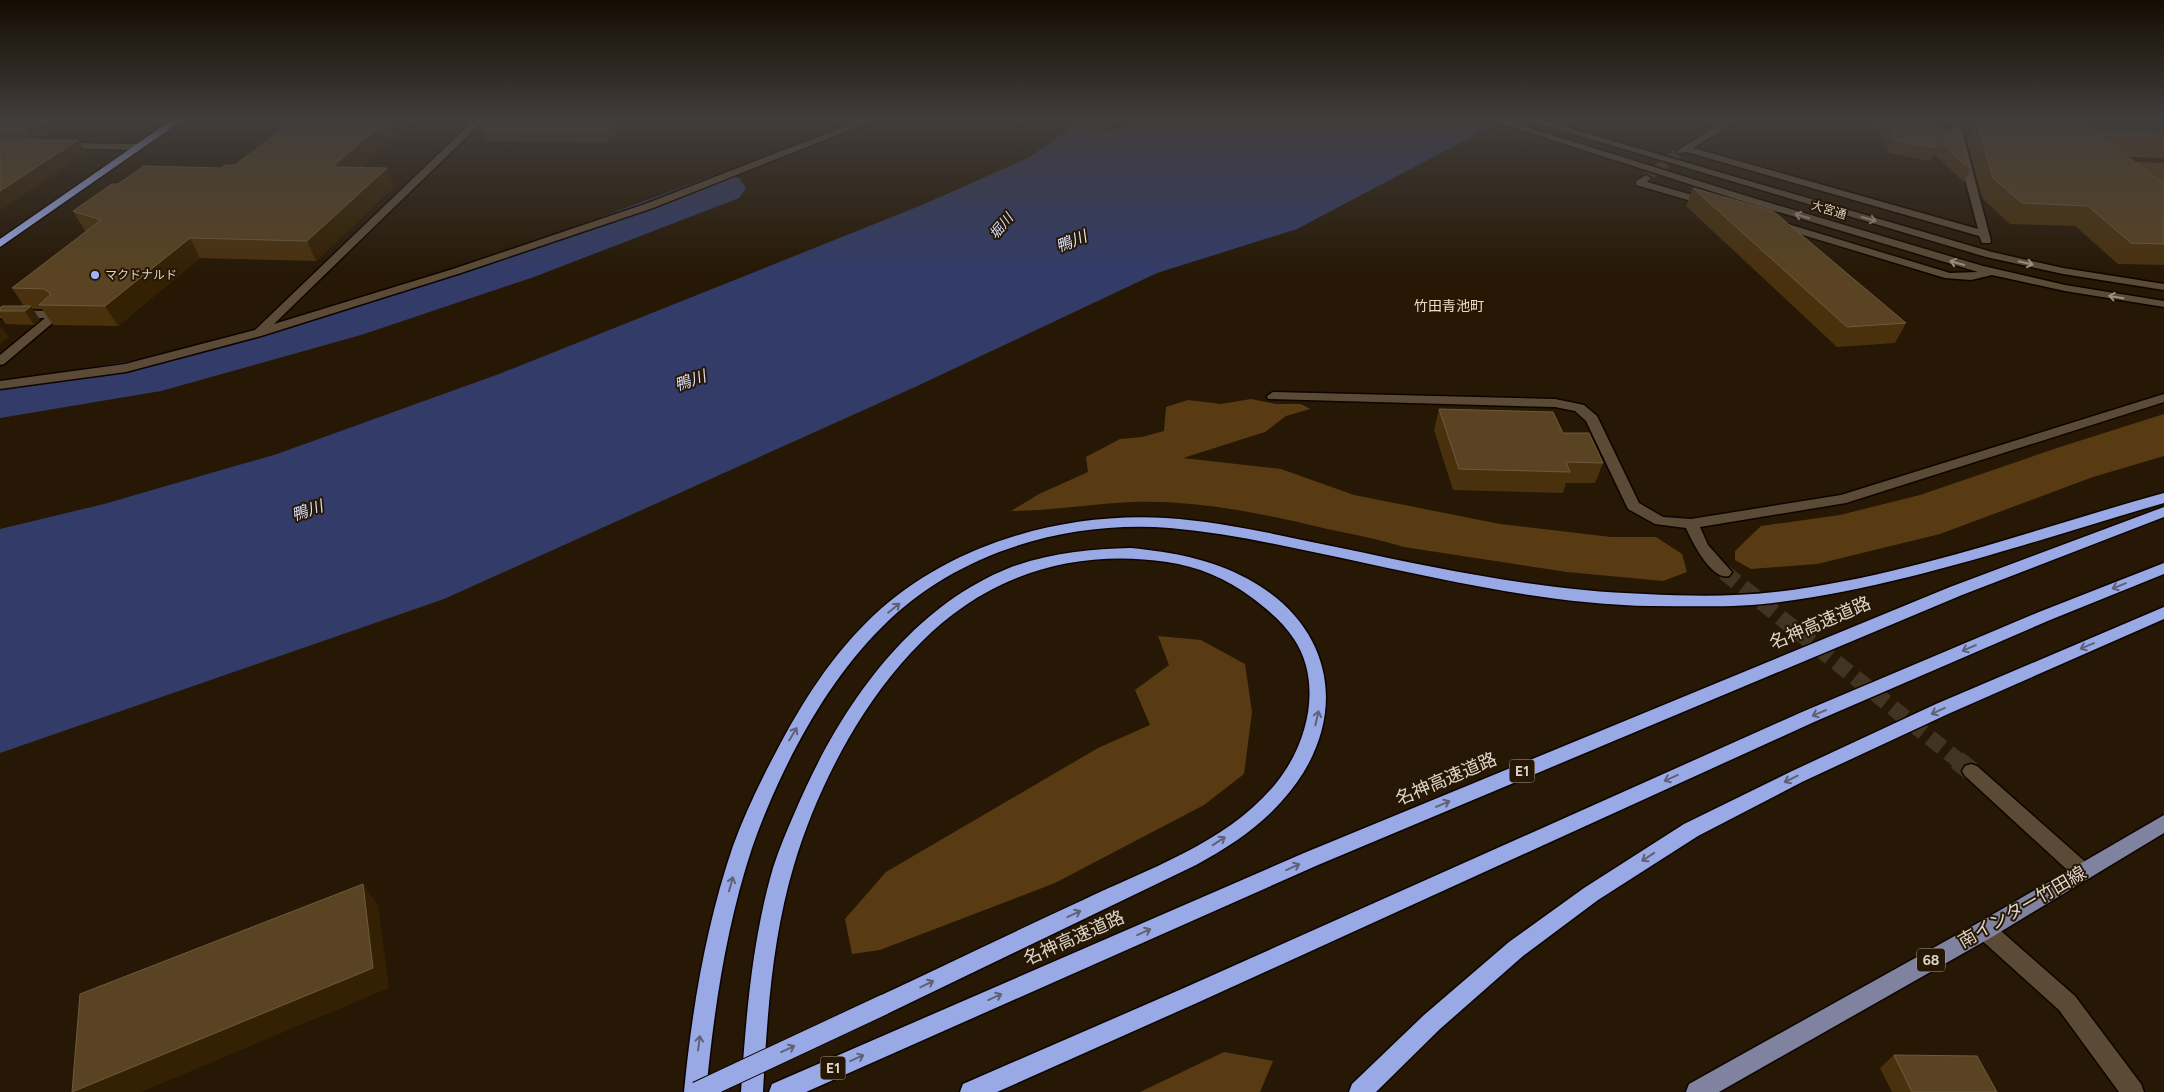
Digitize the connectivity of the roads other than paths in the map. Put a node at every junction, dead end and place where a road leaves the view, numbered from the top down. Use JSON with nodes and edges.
{"nodes":[{"id":1,"x":106,"y":170,"type":"edge"},
{"id":2,"x":427,"y":170,"type":"edge"},
{"id":3,"x":741,"y":170,"type":"edge"},
{"id":4,"x":1657,"y":170,"type":"edge"},
{"id":5,"x":1703,"y":170,"type":"edge"},
{"id":6,"x":1755,"y":170,"type":"edge"},
{"id":7,"x":1967,"y":170,"type":"edge"},
{"id":8,"x":1646,"y":178,"type":"dead end"},
{"id":9,"x":1724,"y":208,"type":"edge"},
{"id":10,"x":1762,"y":219,"type":"edge"},
{"id":11,"x":1984,"y":234,"type":"junction"},
{"id":12,"x":0,"y":244,"type":"edge"},
{"id":13,"x":1990,"y":254,"type":"junction"},
{"id":14,"x":1991,"y":272,"type":"junction"},
{"id":15,"x":2164,"y":288,"type":"edge"},
{"id":16,"x":2164,"y":304,"type":"edge"},
{"id":17,"x":0,"y":314,"type":"edge"},
{"id":18,"x":257,"y":334,"type":"junction"},
{"id":19,"x":0,"y":360,"type":"edge"},
{"id":20,"x":0,"y":386,"type":"edge"},
{"id":21,"x":1273,"y":396,"type":"dead end"},
{"id":22,"x":2164,"y":398,"type":"edge"},
{"id":23,"x":2164,"y":498,"type":"edge"},
{"id":24,"x":2164,"y":512,"type":"edge"},
{"id":25,"x":1691,"y":524,"type":"junction"},
{"id":26,"x":2164,"y":568,"type":"edge"},
{"id":27,"x":1724,"y":572,"type":"tunnel mouth"},
{"id":28,"x":2164,"y":613,"type":"edge"},
{"id":29,"x":1971,"y":771,"type":"tunnel mouth"},
{"id":30,"x":2164,"y":823,"type":"edge"},
{"id":31,"x":2083,"y":872,"type":"junction"},
{"id":32,"x":1985,"y":930,"type":"junction"},
{"id":33,"x":696,"y":1092,"type":"edge"},
{"id":34,"x":752,"y":1092,"type":"edge"},
{"id":35,"x":780,"y":1092,"type":"edge"},
{"id":36,"x":971,"y":1092,"type":"edge"},
{"id":37,"x":1360,"y":1092,"type":"edge"},
{"id":38,"x":1697,"y":1092,"type":"edge"},
{"id":39,"x":2133,"y":1092,"type":"edge"}],
"edges":[{"from":1,"to":12,"type":"highway"},
{"from":2,"to":18,"type":"street"},
{"from":3,"to":18,"type":"street"},
{"from":14,"to":4,"type":"street","name":"大宮通","one_way":true},
{"from":5,"to":13,"type":"street","name":"大宮通","one_way":true},
{"from":6,"to":11,"type":"street"},
{"from":7,"to":11,"type":"street"},
{"from":8,"to":9,"type":"street"},
{"from":10,"to":14,"type":"street"},
{"from":11,"to":13,"type":"street"},
{"from":13,"to":15,"type":"street","name":"大宮通","one_way":true},
{"from":16,"to":14,"type":"street","name":"大宮通","one_way":true},
{"from":17,"to":19,"type":"street"},
{"from":18,"to":20,"type":"street"},
{"from":21,"to":25,"type":"street"},
{"from":22,"to":25,"type":"street"},
{"from":33,"to":23,"type":"highway","one_way":true},
{"from":35,"to":24,"type":"highway","name":"名神高速道路","number":"E1","one_way":true},
{"from":25,"to":27,"type":"street"},
{"from":26,"to":36,"type":"highway","one_way":true},
{"from":28,"to":37,"type":"highway","one_way":true},
{"from":29,"to":31,"type":"street"},
{"from":30,"to":31,"type":"main road","name":"南インター竹田線","number":"68"},
{"from":31,"to":32,"type":"main road","name":"南インター竹田線","number":"68"},
{"from":32,"to":38,"type":"main road","name":"南インター竹田線","number":"68"},
{"from":32,"to":39,"type":"street"},
{"from":33,"to":34,"type":"highway","one_way":true,"bridge":true}]}
